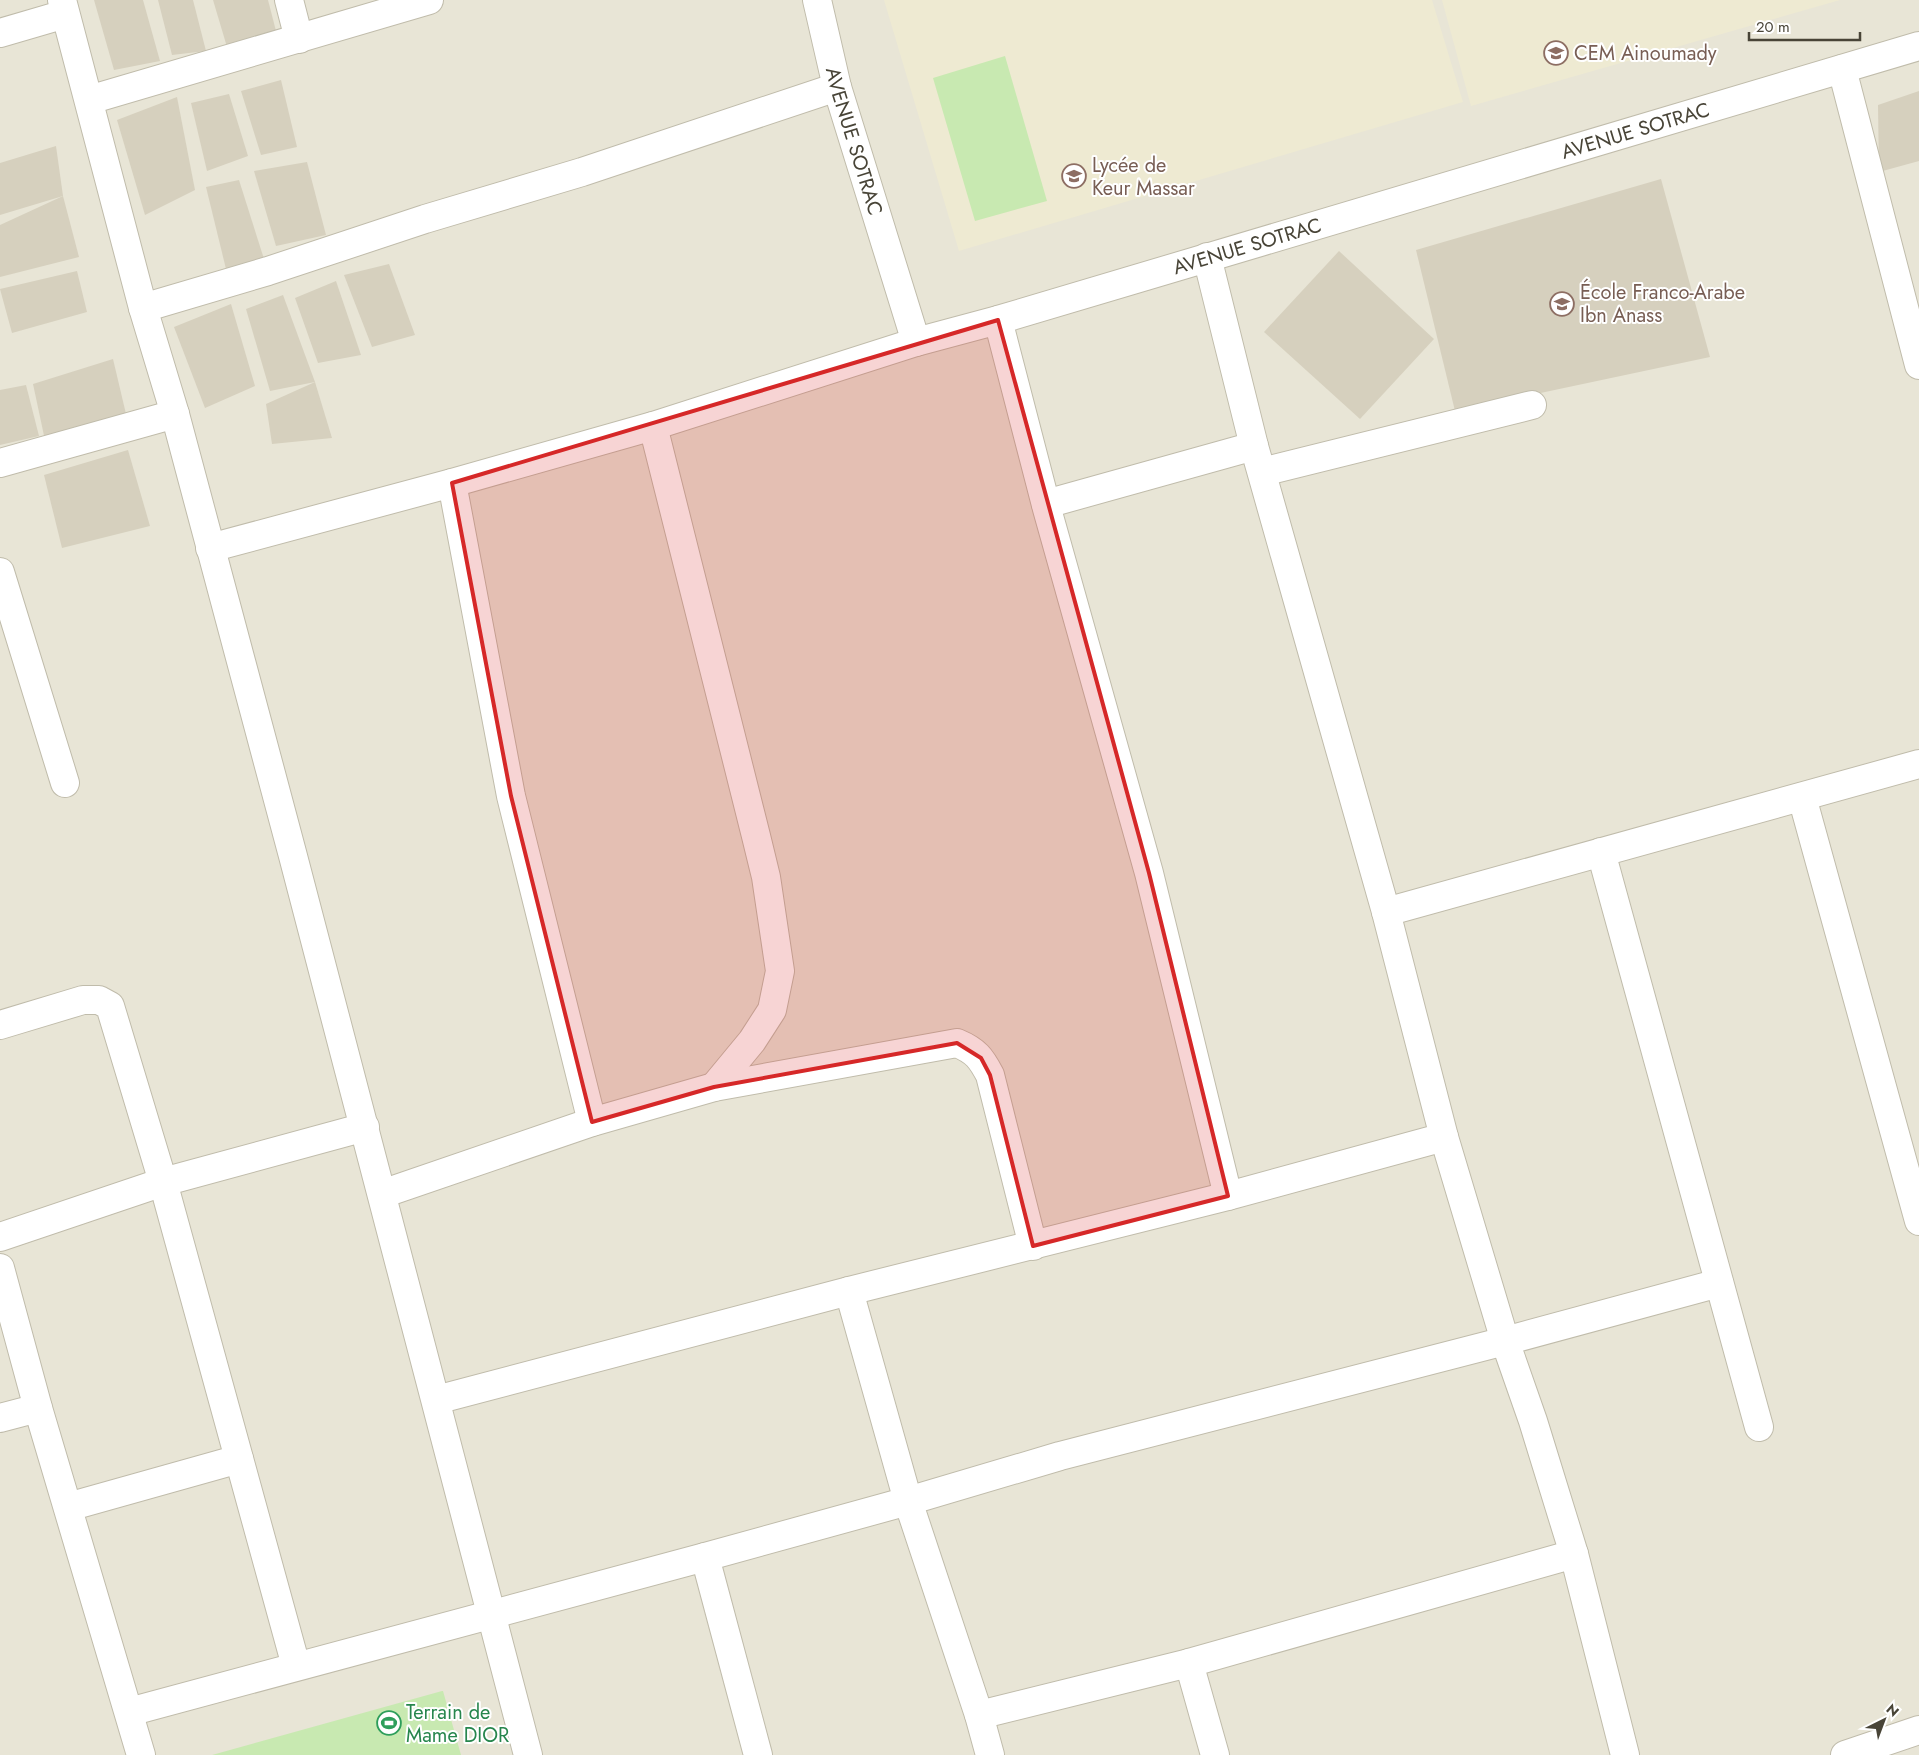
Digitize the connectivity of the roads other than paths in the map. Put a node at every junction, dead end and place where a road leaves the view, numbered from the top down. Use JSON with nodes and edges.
{"nodes":[{"id":1,"x":289,"y":0,"type":"edge"},
{"id":2,"x":429,"y":0,"type":"edge"},
{"id":3,"x":817,"y":0,"type":"edge"},
{"id":4,"x":64,"y":7,"type":"edge"},
{"id":5,"x":0,"y":33,"type":"edge"},
{"id":6,"x":299,"y":39,"type":"junction"},
{"id":7,"x":1919,"y":46,"type":"edge"},
{"id":8,"x":1842,"y":69,"type":"junction"},
{"id":9,"x":837,"y":87,"type":"junction"},
{"id":10,"x":89,"y":100,"type":"junction"},
{"id":11,"x":1207,"y":257,"type":"junction"},
{"id":12,"x":143,"y":308,"type":"junction"},
{"id":13,"x":998,"y":320,"type":"junction"},
{"id":14,"x":916,"y":342,"type":"junction"},
{"id":15,"x":1919,"y":365,"type":"edge"},
{"id":16,"x":1532,"y":406,"type":"dead end"},
{"id":17,"x":175,"y":414,"type":"junction"},
{"id":18,"x":653,"y":426,"type":"junction"},
{"id":19,"x":1254,"y":446,"type":"junction"},
{"id":20,"x":0,"y":463,"type":"edge"},
{"id":21,"x":1262,"y":472,"type":"junction"},
{"id":22,"x":452,"y":483,"type":"junction"},
{"id":23,"x":1046,"y":504,"type":"junction"},
{"id":24,"x":210,"y":548,"type":"junction"},
{"id":25,"x":0,"y":572,"type":"edge"},
{"id":26,"x":1919,"y":764,"type":"edge"},
{"id":27,"x":65,"y":783,"type":"dead end"},
{"id":28,"x":1802,"y":797,"type":"junction"},
{"id":29,"x":1601,"y":852,"type":"junction"},
{"id":30,"x":1386,"y":912,"type":"junction"},
{"id":31,"x":0,"y":1025,"type":"edge"},
{"id":32,"x":714,"y":1087,"type":"junction"},
{"id":33,"x":592,"y":1122,"type":"junction"},
{"id":34,"x":365,"y":1127,"type":"junction"},
{"id":35,"x":1444,"y":1137,"type":"junction"},
{"id":36,"x":163,"y":1182,"type":"junction"},
{"id":37,"x":382,"y":1194,"type":"junction"},
{"id":38,"x":1228,"y":1196,"type":"junction"},
{"id":39,"x":1919,"y":1221,"type":"edge"},
{"id":40,"x":0,"y":1237,"type":"edge"},
{"id":41,"x":1033,"y":1246,"type":"junction"},
{"id":42,"x":0,"y":1268,"type":"edge"},
{"id":43,"x":1720,"y":1284,"type":"junction"},
{"id":44,"x":849,"y":1292,"type":"junction"},
{"id":45,"x":1506,"y":1341,"type":"junction"},
{"id":46,"x":436,"y":1400,"type":"junction"},
{"id":47,"x":38,"y":1408,"type":"junction"},
{"id":48,"x":0,"y":1418,"type":"edge"},
{"id":49,"x":1759,"y":1427,"type":"dead end"},
{"id":50,"x":239,"y":1459,"type":"junction"},
{"id":51,"x":908,"y":1501,"type":"junction"},
{"id":52,"x":68,"y":1507,"type":"junction"},
{"id":53,"x":1574,"y":1554,"type":"junction"},
{"id":54,"x":705,"y":1557,"type":"junction"},
{"id":55,"x":492,"y":1614,"type":"junction"},
{"id":56,"x":1190,"y":1662,"type":"junction"},
{"id":57,"x":296,"y":1666,"type":"junction"},
{"id":58,"x":129,"y":1712,"type":"junction"},
{"id":59,"x":979,"y":1715,"type":"junction"},
{"id":60,"x":1919,"y":1730,"type":"edge"},
{"id":61,"x":141,"y":1755,"type":"edge"},
{"id":62,"x":528,"y":1755,"type":"edge"},
{"id":63,"x":758,"y":1755,"type":"edge"},
{"id":64,"x":990,"y":1755,"type":"edge"},
{"id":65,"x":1214,"y":1755,"type":"edge"},
{"id":66,"x":1625,"y":1755,"type":"edge"},
{"id":67,"x":1845,"y":1755,"type":"edge"}],
"edges":[{"from":1,"to":6,"type":"street"},
{"from":2,"to":6,"type":"street"},
{"from":3,"to":9,"type":"street","name":"AVENUE SOTRAC"},
{"from":4,"to":5,"type":"street"},
{"from":4,"to":10,"type":"street"},
{"from":6,"to":10,"type":"street"},
{"from":7,"to":8,"type":"street","name":"AVENUE SOTRAC"},
{"from":8,"to":11,"type":"street","name":"AVENUE SOTRAC"},
{"from":8,"to":15,"type":"street"},
{"from":9,"to":12,"type":"street"},
{"from":9,"to":14,"type":"street","name":"AVENUE SOTRAC"},
{"from":10,"to":12,"type":"street"},
{"from":11,"to":13,"type":"street","name":"AVENUE SOTRAC"},
{"from":11,"to":19,"type":"street"},
{"from":12,"to":17,"type":"street"},
{"from":13,"to":14,"type":"street","name":"AVENUE SOTRAC"},
{"from":13,"to":23,"type":"street"},
{"from":14,"to":18,"type":"street"},
{"from":16,"to":21,"type":"street"},
{"from":17,"to":20,"type":"street"},
{"from":17,"to":24,"type":"street"},
{"from":18,"to":22,"type":"street"},
{"from":18,"to":32,"type":"street"},
{"from":19,"to":21,"type":"street"},
{"from":19,"to":23,"type":"street"},
{"from":21,"to":30,"type":"street"},
{"from":22,"to":24,"type":"street"},
{"from":22,"to":33,"type":"street"},
{"from":23,"to":38,"type":"street"},
{"from":24,"to":34,"type":"street"},
{"from":25,"to":27,"type":"street"},
{"from":26,"to":28,"type":"street"},
{"from":28,"to":29,"type":"street"},
{"from":28,"to":39,"type":"street"},
{"from":29,"to":30,"type":"street"},
{"from":29,"to":43,"type":"street"},
{"from":30,"to":35,"type":"street"},
{"from":31,"to":36,"type":"street"},
{"from":32,"to":33,"type":"street"},
{"from":32,"to":41,"type":"street"},
{"from":33,"to":37,"type":"street"},
{"from":34,"to":36,"type":"street"},
{"from":34,"to":37,"type":"street"},
{"from":35,"to":38,"type":"street"},
{"from":35,"to":45,"type":"street"},
{"from":36,"to":40,"type":"street"},
{"from":36,"to":50,"type":"street"},
{"from":37,"to":46,"type":"street"},
{"from":38,"to":41,"type":"street"},
{"from":41,"to":44,"type":"street"},
{"from":42,"to":47,"type":"street"},
{"from":43,"to":45,"type":"street"},
{"from":43,"to":49,"type":"street"},
{"from":44,"to":46,"type":"street"},
{"from":44,"to":51,"type":"street"},
{"from":45,"to":51,"type":"street"},
{"from":45,"to":53,"type":"street"},
{"from":46,"to":55,"type":"street"},
{"from":47,"to":48,"type":"street"},
{"from":47,"to":52,"type":"street"},
{"from":50,"to":52,"type":"street"},
{"from":50,"to":57,"type":"street"},
{"from":51,"to":54,"type":"street"},
{"from":51,"to":59,"type":"street"},
{"from":52,"to":58,"type":"street"},
{"from":53,"to":56,"type":"street"},
{"from":53,"to":66,"type":"street"},
{"from":54,"to":55,"type":"street"},
{"from":54,"to":63,"type":"street"},
{"from":55,"to":57,"type":"street"},
{"from":55,"to":62,"type":"street"},
{"from":56,"to":59,"type":"street"},
{"from":56,"to":65,"type":"street"},
{"from":57,"to":58,"type":"street"},
{"from":58,"to":61,"type":"street"},
{"from":59,"to":64,"type":"street"},
{"from":60,"to":67,"type":"street"}]}
